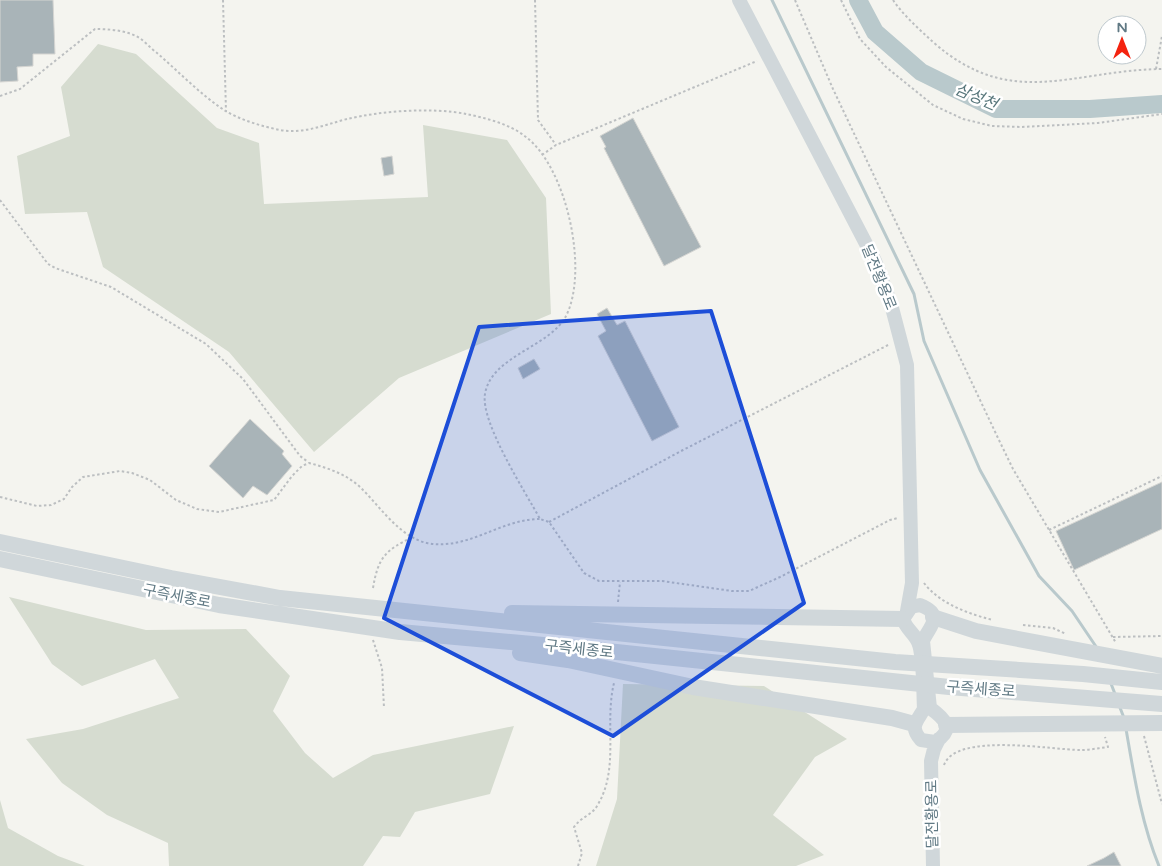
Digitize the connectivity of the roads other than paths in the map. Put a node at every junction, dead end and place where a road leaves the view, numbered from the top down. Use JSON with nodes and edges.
{"nodes":[{"id":1,"x":739,"y":0,"type":"edge"},
{"id":2,"x":0,"y":542,"type":"edge"},
{"id":3,"x":0,"y":559,"type":"edge"},
{"id":4,"x":912,"y":583,"type":"junction"},
{"id":5,"x":280,"y":598,"type":"junction"},
{"id":6,"x":930,"y":612,"type":"junction"},
{"id":7,"x":905,"y":615,"type":"junction"},
{"id":8,"x":343,"y":624,"type":"junction"},
{"id":9,"x":1162,"y":666,"type":"edge"},
{"id":10,"x":1162,"y":682,"type":"edge"},
{"id":11,"x":1155,"y":704,"type":"edge"},
{"id":12,"x":1160,"y":722,"type":"edge"},
{"id":13,"x":914,"y":724,"type":"junction"},
{"id":14,"x":943,"y":732,"type":"junction"},
{"id":15,"x":921,"y":740,"type":"junction"},
{"id":16,"x":931,"y":761,"type":"junction"},
{"id":17,"x":933,"y":866,"type":"edge"}],
"edges":[{"from":1,"to":4,"type":"main road","name":"달전황용로"},
{"from":2,"to":5,"type":"highway","name":"구즉세종로"},
{"from":3,"to":8,"type":"highway","name":"구즉세종로"},
{"from":4,"to":6,"type":"main road"},
{"from":4,"to":7,"type":"main road"},
{"from":5,"to":7,"type":"highway"},
{"from":5,"to":10,"type":"highway","name":"구즉세종로"},
{"from":6,"to":7,"type":"main road"},
{"from":6,"to":9,"type":"highway"},
{"from":6,"to":14,"type":"main road"},
{"from":7,"to":13,"type":"main road"},
{"from":8,"to":11,"type":"highway","name":"구즉세종로"},
{"from":8,"to":13,"type":"highway"},
{"from":12,"to":14,"type":"highway"},
{"from":13,"to":15,"type":"main road","name":"달전황용로"},
{"from":14,"to":15,"type":"main road"},
{"from":14,"to":16,"type":"main road","name":"달전황용로"},
{"from":15,"to":16,"type":"main road","name":"달전황용로"},
{"from":16,"to":17,"type":"main road","name":"달전황용로"}]}
